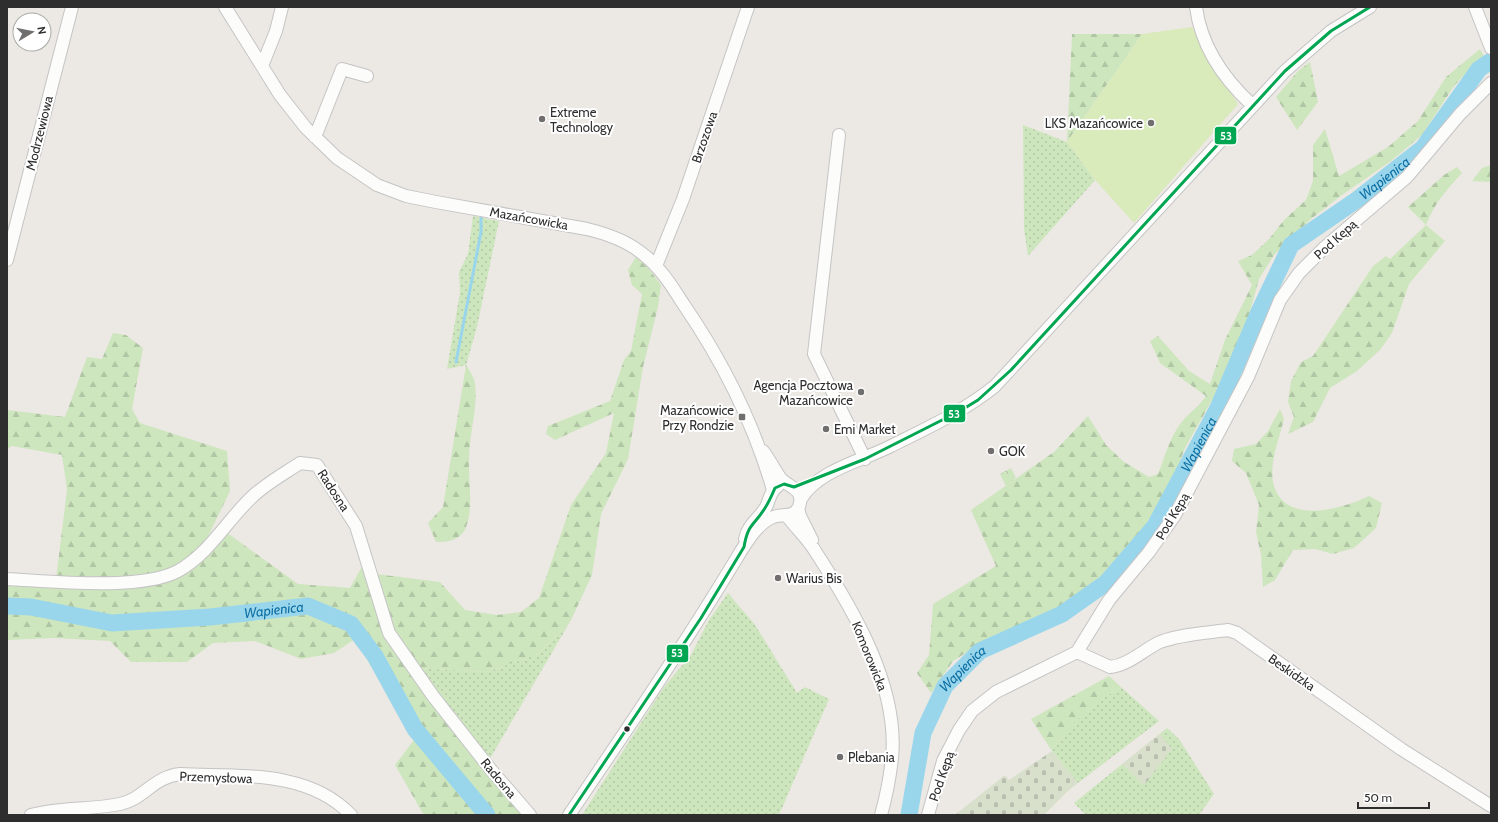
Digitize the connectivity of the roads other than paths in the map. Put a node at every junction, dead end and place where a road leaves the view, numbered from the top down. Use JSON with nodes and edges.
{"nodes":[{"id":1,"x":72,"y":7,"type":"edge"},
{"id":2,"x":225,"y":7,"type":"edge"},
{"id":3,"x":282,"y":7,"type":"edge"},
{"id":4,"x":748,"y":7,"type":"edge"},
{"id":5,"x":1196,"y":7,"type":"edge"},
{"id":6,"x":1370,"y":7,"type":"edge"},
{"id":7,"x":1475,"y":7,"type":"edge"},
{"id":8,"x":1489,"y":44,"type":"edge"},
{"id":9,"x":262,"y":66,"type":"junction"},
{"id":10,"x":367,"y":76,"type":"dead end"},
{"id":11,"x":1491,"y":83,"type":"edge"},
{"id":12,"x":1252,"y":105,"type":"junction"},
{"id":13,"x":839,"y":135,"type":"dead end"},
{"id":14,"x":315,"y":137,"type":"junction"},
{"id":15,"x":7,"y":260,"type":"edge"},
{"id":16,"x":656,"y":266,"type":"junction"},
{"id":17,"x":759,"y":445,"type":"junction"},
{"id":18,"x":865,"y":459,"type":"junction"},
{"id":19,"x":828,"y":474,"type":"junction"},
{"id":20,"x":791,"y":486,"type":"junction"},
{"id":21,"x":771,"y":496,"type":"junction"},
{"id":22,"x":799,"y":504,"type":"junction"},
{"id":23,"x":783,"y":515,"type":"junction"},
{"id":24,"x":744,"y":547,"type":"junction"},
{"id":25,"x":817,"y":552,"type":"junction"},
{"id":26,"x":7,"y":580,"type":"edge"},
{"id":27,"x":1077,"y":652,"type":"junction"},
{"id":28,"x":1491,"y":806,"type":"edge"},
{"id":29,"x":31,"y":815,"type":"edge"},
{"id":30,"x":351,"y":815,"type":"edge"},
{"id":31,"x":530,"y":815,"type":"edge"},
{"id":32,"x":569,"y":815,"type":"edge"},
{"id":33,"x":881,"y":815,"type":"edge"},
{"id":34,"x":928,"y":815,"type":"edge"}],
"edges":[{"from":1,"to":15,"type":"street","name":"Modrzewiowa"},
{"from":2,"to":9,"type":"street","name":"Mazańcowicka"},
{"from":3,"to":9,"type":"street"},
{"from":4,"to":16,"type":"street","name":"Brzozowa"},
{"from":5,"to":12,"type":"street"},
{"from":6,"to":12,"type":"street"},
{"from":7,"to":8,"type":"street"},
{"from":9,"to":14,"type":"street","name":"Mazańcowicka"},
{"from":10,"to":14,"type":"street"},
{"from":11,"to":27,"type":"street","name":"Pod Kępą"},
{"from":12,"to":18,"type":"street"},
{"from":13,"to":18,"type":"street"},
{"from":14,"to":16,"type":"street","name":"Mazańcowicka"},
{"from":16,"to":17,"type":"street","name":"Mazańcowicka"},
{"from":17,"to":20,"type":"street"},
{"from":17,"to":21,"type":"street","name":"Mazańcowicka"},
{"from":18,"to":19,"type":"street"},
{"from":19,"to":20,"type":"street"},
{"from":19,"to":22,"type":"street"},
{"from":20,"to":21,"type":"street"},
{"from":20,"to":22,"type":"street"},
{"from":21,"to":23,"type":"street"},
{"from":21,"to":24,"type":"street"},
{"from":22,"to":23,"type":"street"},
{"from":22,"to":25,"type":"street"},
{"from":23,"to":24,"type":"street"},
{"from":23,"to":25,"type":"street","name":"Komorowicka"},
{"from":24,"to":32,"type":"street"},
{"from":25,"to":33,"type":"street","name":"Komorowicka"},
{"from":26,"to":31,"type":"street","name":"Radosna"},
{"from":27,"to":28,"type":"street","name":"Beskidzka"},
{"from":27,"to":34,"type":"street","name":"Pod Kępą"},
{"from":29,"to":30,"type":"street","name":"Przemysłowa"}]}
